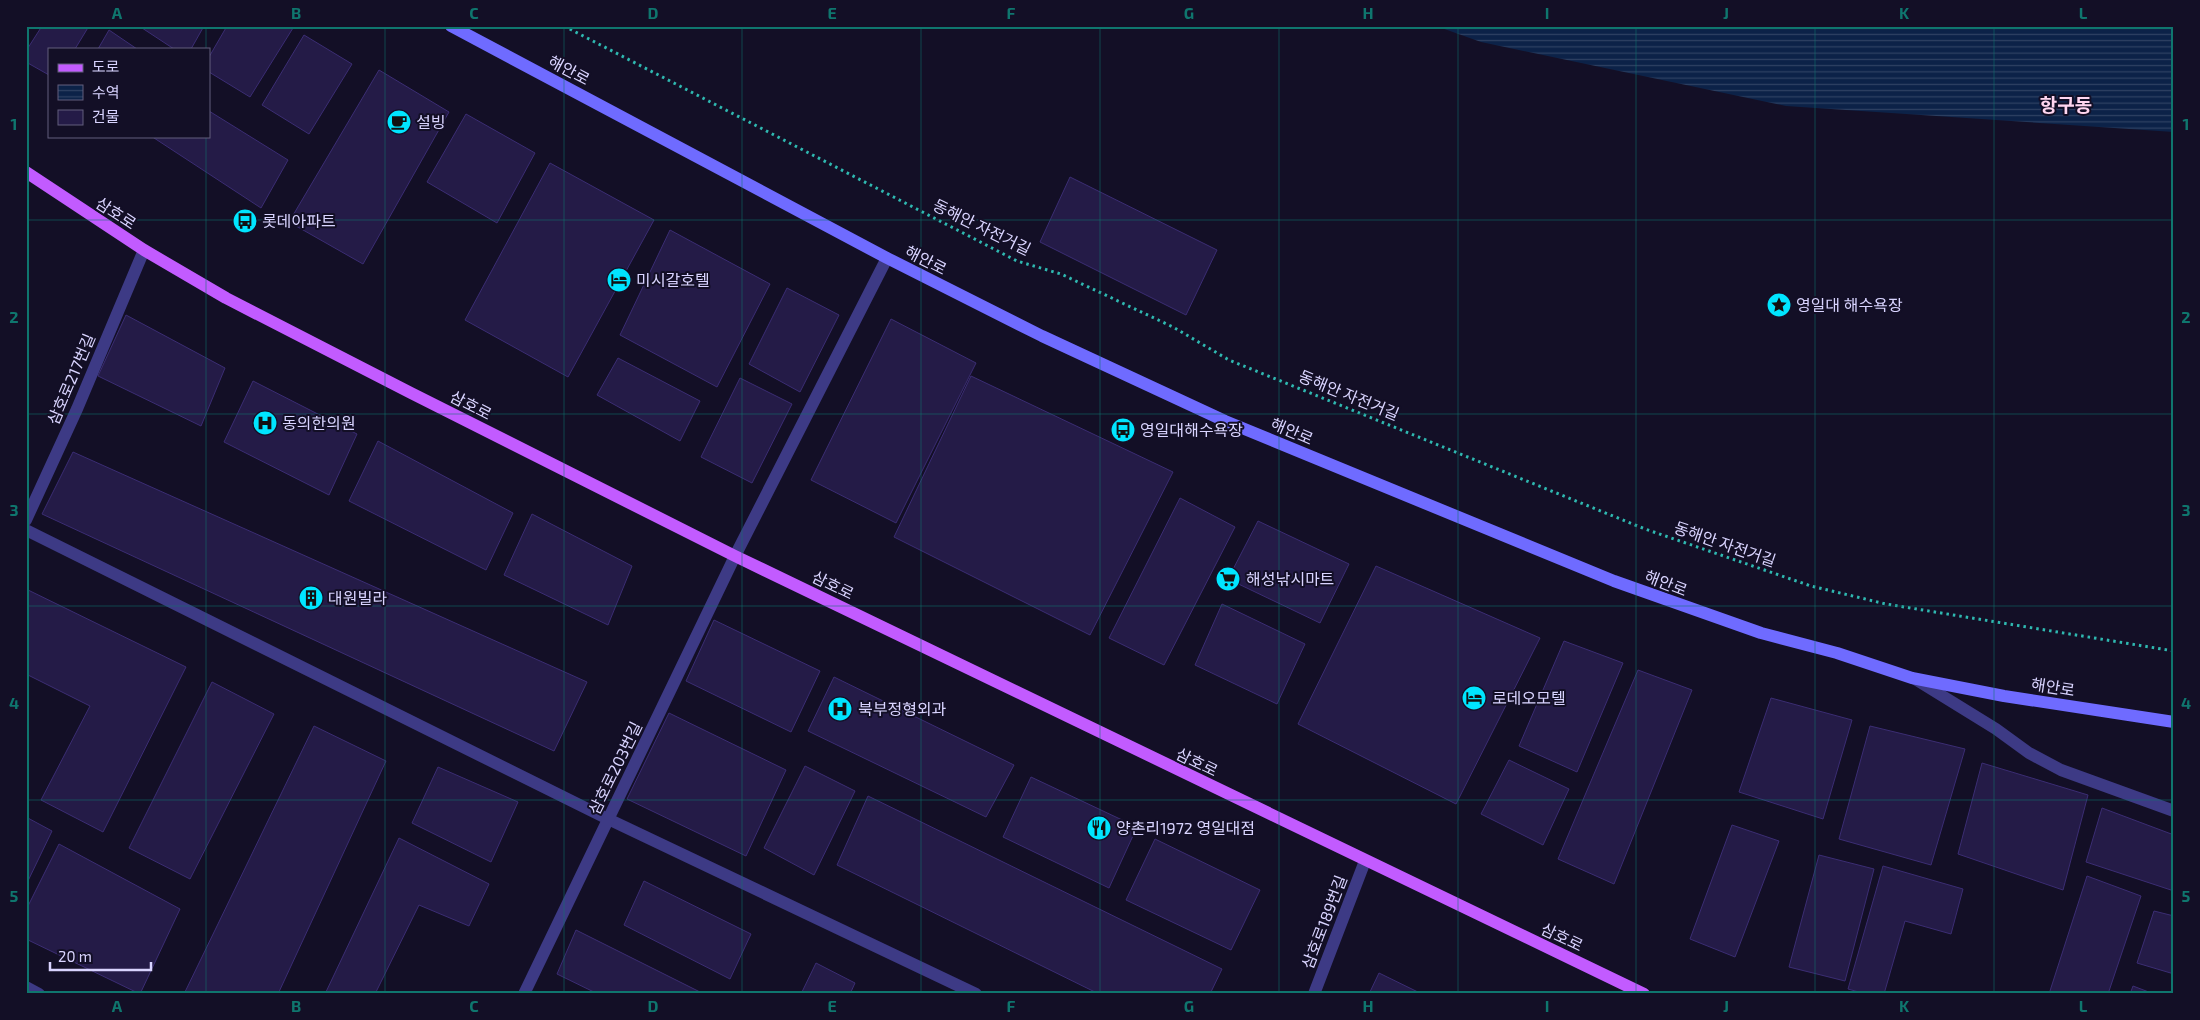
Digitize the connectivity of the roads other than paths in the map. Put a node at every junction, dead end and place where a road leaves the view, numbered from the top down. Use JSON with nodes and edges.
{"nodes":[{"id":1,"x":451,"y":26,"type":"edge"},
{"id":2,"x":26,"y":172,"type":"edge"},
{"id":3,"x":144,"y":250,"type":"junction"},
{"id":4,"x":887,"y":258,"type":"junction"},
{"id":5,"x":26,"y":520,"type":"edge"},
{"id":6,"x":26,"y":530,"type":"edge"},
{"id":7,"x":735,"y":556,"type":"junction"},
{"id":8,"x":1912,"y":678,"type":"junction"},
{"id":9,"x":2174,"y":722,"type":"edge"},
{"id":10,"x":2174,"y":812,"type":"edge"},
{"id":11,"x":608,"y":819,"type":"junction"},
{"id":12,"x":1365,"y":861,"type":"junction"},
{"id":13,"x":26,"y":987,"type":"edge"},
{"id":14,"x":39,"y":994,"type":"edge"},
{"id":15,"x":524,"y":994,"type":"edge"},
{"id":16,"x":976,"y":994,"type":"edge"},
{"id":17,"x":1314,"y":994,"type":"edge"},
{"id":18,"x":1644,"y":994,"type":"edge"}],
"edges":[{"from":1,"to":4,"type":"street","name":"해안로"},
{"from":2,"to":3,"type":"main road","name":"삼호로"},
{"from":3,"to":5,"type":"street","name":"삼호로217번길"},
{"from":3,"to":7,"type":"main road","name":"삼호로"},
{"from":4,"to":7,"type":"street","name":"삼호로203번길"},
{"from":4,"to":8,"type":"street","name":"해안로"},
{"from":6,"to":11,"type":"street"},
{"from":7,"to":11,"type":"street","name":"삼호로203번길"},
{"from":7,"to":12,"type":"main road","name":"삼호로"},
{"from":8,"to":9,"type":"street","name":"해안로"},
{"from":8,"to":10,"type":"street"},
{"from":11,"to":15,"type":"street","name":"삼호로203번길"},
{"from":11,"to":16,"type":"street"},
{"from":12,"to":17,"type":"street","name":"삼호로189번길"},
{"from":12,"to":18,"type":"main road","name":"삼호로"},
{"from":13,"to":14,"type":"street"}]}
